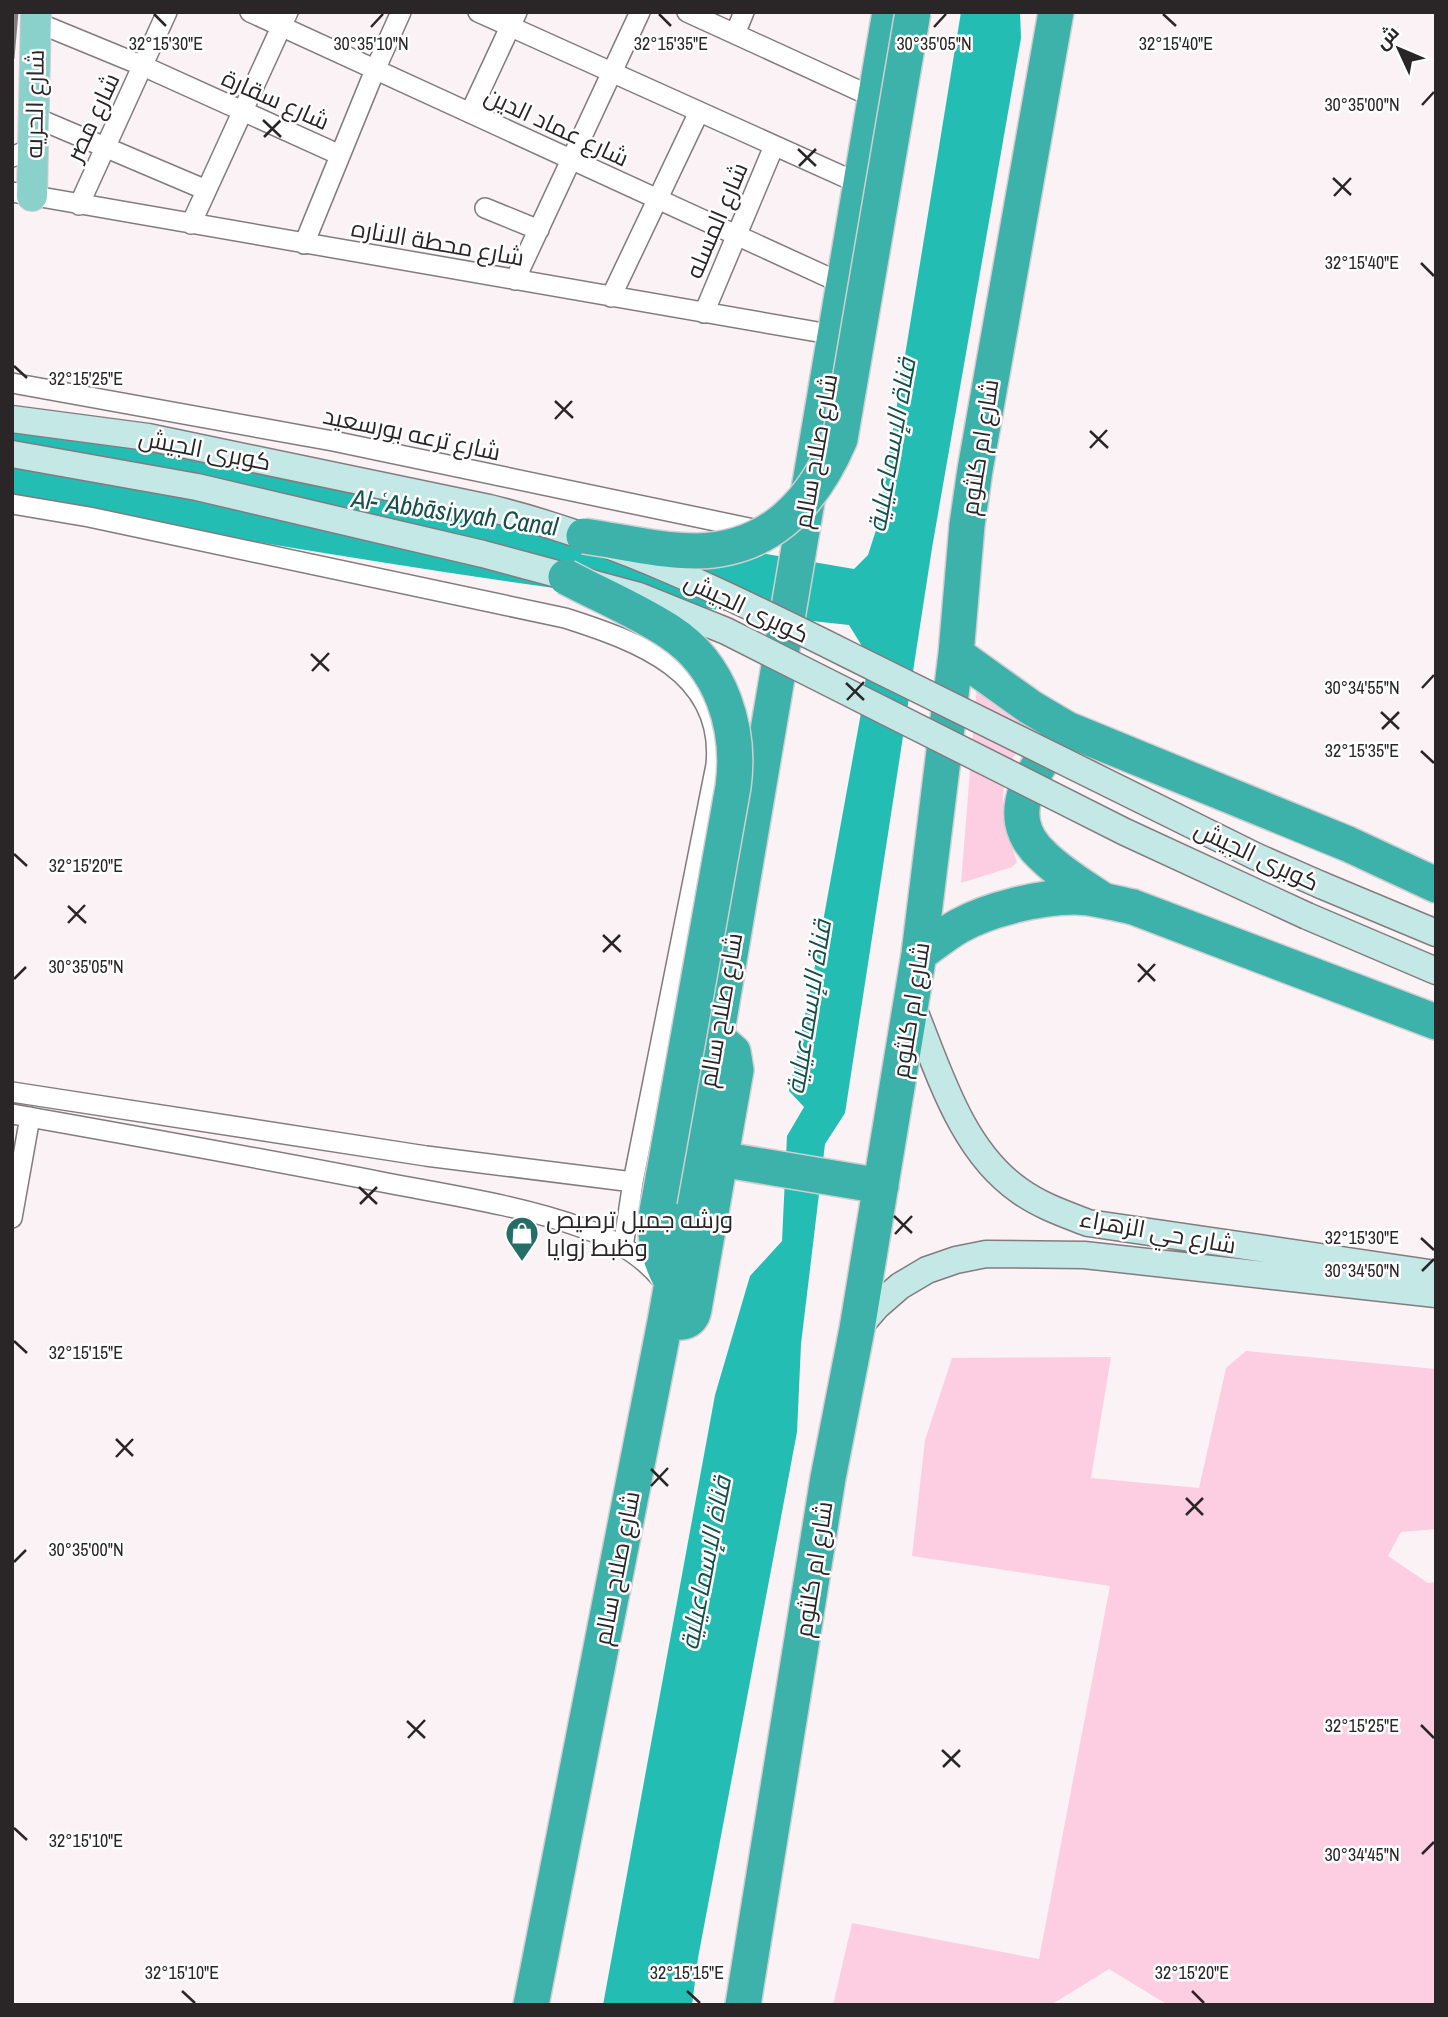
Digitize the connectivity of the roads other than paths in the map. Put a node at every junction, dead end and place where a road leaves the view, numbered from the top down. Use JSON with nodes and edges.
{"nodes":[{"id":1,"x":167,"y":12,"type":"edge"},
{"id":2,"x":250,"y":12,"type":"edge"},
{"id":3,"x":401,"y":12,"type":"edge"},
{"id":4,"x":478,"y":12,"type":"edge"},
{"id":5,"x":640,"y":12,"type":"edge"},
{"id":6,"x":687,"y":12,"type":"edge"},
{"id":7,"x":744,"y":12,"type":"edge"},
{"id":8,"x":890,"y":12,"type":"edge"},
{"id":9,"x":914,"y":12,"type":"edge"},
{"id":10,"x":1056,"y":12,"type":"edge"},
{"id":11,"x":36,"y":17,"type":"edge"},
{"id":12,"x":285,"y":20,"type":"edge"},
{"id":13,"x":513,"y":20,"type":"edge"},
{"id":14,"x":735,"y":34,"type":"junction"},
{"id":15,"x":143,"y":66,"type":"junction"},
{"id":16,"x":375,"y":70,"type":"junction"},
{"id":17,"x":611,"y":72,"type":"junction"},
{"id":18,"x":875,"y":98,"type":"junction"},
{"id":19,"x":243,"y":111,"type":"junction"},
{"id":20,"x":699,"y":112,"type":"junction"},
{"id":21,"x":470,"y":113,"type":"junction"},
{"id":22,"x":34,"y":117,"type":"junction"},
{"id":23,"x":774,"y":146,"type":"junction"},
{"id":24,"x":105,"y":147,"type":"junction"},
{"id":25,"x":23,"y":152,"type":"edge"},
{"id":26,"x":340,"y":155,"type":"junction"},
{"id":27,"x":571,"y":160,"type":"junction"},
{"id":28,"x":860,"y":184,"type":"junction"},
{"id":29,"x":206,"y":190,"type":"junction"},
{"id":30,"x":18,"y":197,"type":"edge"},
{"id":31,"x":658,"y":199,"type":"junction"},
{"id":32,"x":79,"y":205,"type":"junction"},
{"id":33,"x":485,"y":208,"type":"dead end"},
{"id":34,"x":191,"y":224,"type":"junction"},
{"id":35,"x":539,"y":230,"type":"junction"},
{"id":36,"x":736,"y":235,"type":"junction"},
{"id":37,"x":304,"y":244,"type":"junction"},
{"id":38,"x":515,"y":280,"type":"junction"},
{"id":39,"x":843,"y":284,"type":"junction"},
{"id":40,"x":611,"y":297,"type":"junction"},
{"id":41,"x":704,"y":313,"type":"junction"},
{"id":42,"x":835,"y":335,"type":"junction"},
{"id":43,"x":12,"y":383,"type":"edge"},
{"id":44,"x":12,"y":419,"type":"edge"},
{"id":45,"x":12,"y":454,"type":"edge"},
{"id":46,"x":12,"y":504,"type":"edge"},
{"id":47,"x":584,"y":536,"type":"junction"},
{"id":48,"x":800,"y":539,"type":"junction"},
{"id":49,"x":566,"y":577,"type":"junction"},
{"id":50,"x":956,"y":654,"type":"junction"},
{"id":51,"x":774,"y":693,"type":"junction"},
{"id":52,"x":1067,"y":729,"type":"junction"},
{"id":53,"x":716,"y":734,"type":"junction"},
{"id":54,"x":1436,"y":885,"type":"edge"},
{"id":55,"x":1103,"y":900,"type":"junction"},
{"id":56,"x":1436,"y":933,"type":"edge"},
{"id":57,"x":919,"y":954,"type":"junction"},
{"id":58,"x":1436,"y":971,"type":"edge"},
{"id":59,"x":911,"y":1003,"type":"junction"},
{"id":60,"x":1436,"y":1022,"type":"edge"},
{"id":61,"x":716,"y":1037,"type":"junction"},
{"id":62,"x":12,"y":1092,"type":"edge"},
{"id":63,"x":119,"y":1109,"type":"junction"},
{"id":64,"x":21,"y":1115,"type":"edge"},
{"id":65,"x":115,"y":1132,"type":"junction"},
{"id":66,"x":426,"y":1156,"type":"junction"},
{"id":67,"x":732,"y":1161,"type":"junction"},
{"id":68,"x":864,"y":1183,"type":"junction"},
{"id":69,"x":423,"y":1190,"type":"junction"},
{"id":70,"x":646,"y":1192,"type":"junction"},
{"id":71,"x":12,"y":1218,"type":"edge"},
{"id":72,"x":1088,"y":1223,"type":"junction"},
{"id":73,"x":623,"y":1247,"type":"junction"},
{"id":74,"x":1083,"y":1255,"type":"junction"},
{"id":75,"x":1436,"y":1274,"type":"edge"},
{"id":76,"x":1436,"y":1294,"type":"edge"},
{"id":77,"x":669,"y":1298,"type":"junction"},
{"id":78,"x":857,"y":1329,"type":"junction"},
{"id":79,"x":531,"y":2005,"type":"edge"},
{"id":80,"x":743,"y":2005,"type":"edge"}],
"edges":[{"from":1,"to":15,"type":"street","name":"شارع مصر"},
{"from":2,"to":12,"type":"street","name":"شارع عماد الدين"},
{"from":3,"to":16,"type":"street"},
{"from":4,"to":13,"type":"street"},
{"from":5,"to":17,"type":"street"},
{"from":6,"to":14,"type":"street"},
{"from":7,"to":14,"type":"street"},
{"from":8,"to":18,"type":"highway","name":"شارع صلاح سالم"},
{"from":9,"to":47,"type":"highway","bridge":true},
{"from":10,"to":50,"type":"highway","name":"شارع ام كلثوم"},
{"from":11,"to":15,"type":"street","name":"شارع سقارة"},
{"from":11,"to":22,"type":"main road","name":"شارع الحريه"},
{"from":12,"to":16,"type":"street","name":"شارع عماد الدين"},
{"from":12,"to":19,"type":"street"},
{"from":13,"to":17,"type":"street"},
{"from":13,"to":21,"type":"street"},
{"from":14,"to":18,"type":"street"},
{"from":15,"to":19,"type":"street","name":"شارع سقارة"},
{"from":15,"to":24,"type":"street","name":"شارع مصر"},
{"from":16,"to":21,"type":"street","name":"شارع عماد الدين"},
{"from":16,"to":26,"type":"street"},
{"from":17,"to":20,"type":"street"},
{"from":17,"to":27,"type":"street"},
{"from":18,"to":28,"type":"highway","name":"شارع صلاح سالم"},
{"from":19,"to":26,"type":"street","name":"شارع سقارة"},
{"from":19,"to":29,"type":"street"},
{"from":20,"to":23,"type":"street"},
{"from":20,"to":31,"type":"street"},
{"from":21,"to":27,"type":"street","name":"شارع عماد الدين"},
{"from":22,"to":24,"type":"street"},
{"from":22,"to":25,"type":"main road","name":"شارع الحريه"},
{"from":23,"to":28,"type":"street"},
{"from":23,"to":36,"type":"street","name":"شارع المسله"},
{"from":24,"to":29,"type":"street"},
{"from":24,"to":32,"type":"street","name":"شارع مصر"},
{"from":25,"to":30,"type":"main road","name":"شارع الحريه"},
{"from":26,"to":37,"type":"street"},
{"from":27,"to":31,"type":"street","name":"شارع عماد الدين"},
{"from":27,"to":35,"type":"street"},
{"from":28,"to":39,"type":"highway","name":"شارع صلاح سالم"},
{"from":29,"to":34,"type":"street"},
{"from":30,"to":32,"type":"street","name":"شارع محطة الاناره"},
{"from":31,"to":36,"type":"street","name":"شارع عماد الدين"},
{"from":31,"to":40,"type":"street"},
{"from":32,"to":34,"type":"street","name":"شارع محطة الاناره"},
{"from":33,"to":35,"type":"street"},
{"from":34,"to":37,"type":"street","name":"شارع محطة الاناره"},
{"from":35,"to":38,"type":"street"},
{"from":36,"to":39,"type":"street","name":"شارع عماد الدين"},
{"from":36,"to":41,"type":"street","name":"شارع المسله"},
{"from":37,"to":38,"type":"street","name":"شارع محطة الاناره"},
{"from":38,"to":40,"type":"street","name":"شارع محطة الاناره"},
{"from":39,"to":42,"type":"highway","name":"شارع صلاح سالم"},
{"from":40,"to":41,"type":"street","name":"شارع محطة الاناره"},
{"from":41,"to":42,"type":"street","name":"شارع محطة الاناره"},
{"from":42,"to":48,"type":"highway","name":"شارع صلاح سالم"},
{"from":43,"to":48,"type":"street","name":"شارع ترعه بورسعيد"},
{"from":44,"to":47,"type":"main road","name":"كوبرى الجيش","bridge":true},
{"from":45,"to":49,"type":"main road","name":"كوبرى الجيش","bridge":true},
{"from":46,"to":53,"type":"street"},
{"from":47,"to":56,"type":"main road","name":"كوبرى الجيش","bridge":true},
{"from":48,"to":51,"type":"highway","name":"شارع صلاح سالم"},
{"from":49,"to":58,"type":"main road","name":"كوبرى الجيش","bridge":true},
{"from":49,"to":70,"type":"highway","bridge":true},
{"from":50,"to":52,"type":"highway"},
{"from":50,"to":57,"type":"highway","name":"شارع ام كلثوم"},
{"from":51,"to":53,"type":"street"},
{"from":51,"to":61,"type":"highway","name":"شارع صلاح سالم"},
{"from":52,"to":54,"type":"highway"},
{"from":52,"to":55,"type":"highway"},
{"from":53,"to":70,"type":"street"},
{"from":55,"to":57,"type":"highway"},
{"from":55,"to":60,"type":"highway"},
{"from":57,"to":59,"type":"highway","name":"شارع ام كلثوم"},
{"from":59,"to":68,"type":"highway","name":"شارع ام كلثوم"},
{"from":59,"to":72,"type":"main road","name":"شارع حي الزهراء"},
{"from":61,"to":67,"type":"highway"},
{"from":61,"to":77,"type":"highway","name":"شارع صلاح سالم"},
{"from":62,"to":63,"type":"street"},
{"from":63,"to":65,"type":"street"},
{"from":63,"to":66,"type":"street"},
{"from":64,"to":65,"type":"street"},
{"from":64,"to":71,"type":"street"},
{"from":65,"to":69,"type":"street"},
{"from":66,"to":69,"type":"street"},
{"from":66,"to":70,"type":"street"},
{"from":67,"to":68,"type":"highway"},
{"from":67,"to":77,"type":"highway"},
{"from":68,"to":78,"type":"highway","name":"شارع ام كلثوم"},
{"from":69,"to":73,"type":"street"},
{"from":70,"to":73,"type":"street"},
{"from":70,"to":77,"type":"highway"},
{"from":72,"to":74,"type":"main road"},
{"from":72,"to":75,"type":"main road","name":"شارع حي الزهراء"},
{"from":73,"to":77,"type":"street"},
{"from":74,"to":76,"type":"main road","name":"شارع حي الزهراء"},
{"from":74,"to":78,"type":"main road","name":"شارع حي الزهراء"},
{"from":77,"to":79,"type":"highway","name":"شارع صلاح سالم"},
{"from":78,"to":80,"type":"highway","name":"شارع ام كلثوم"}]}
